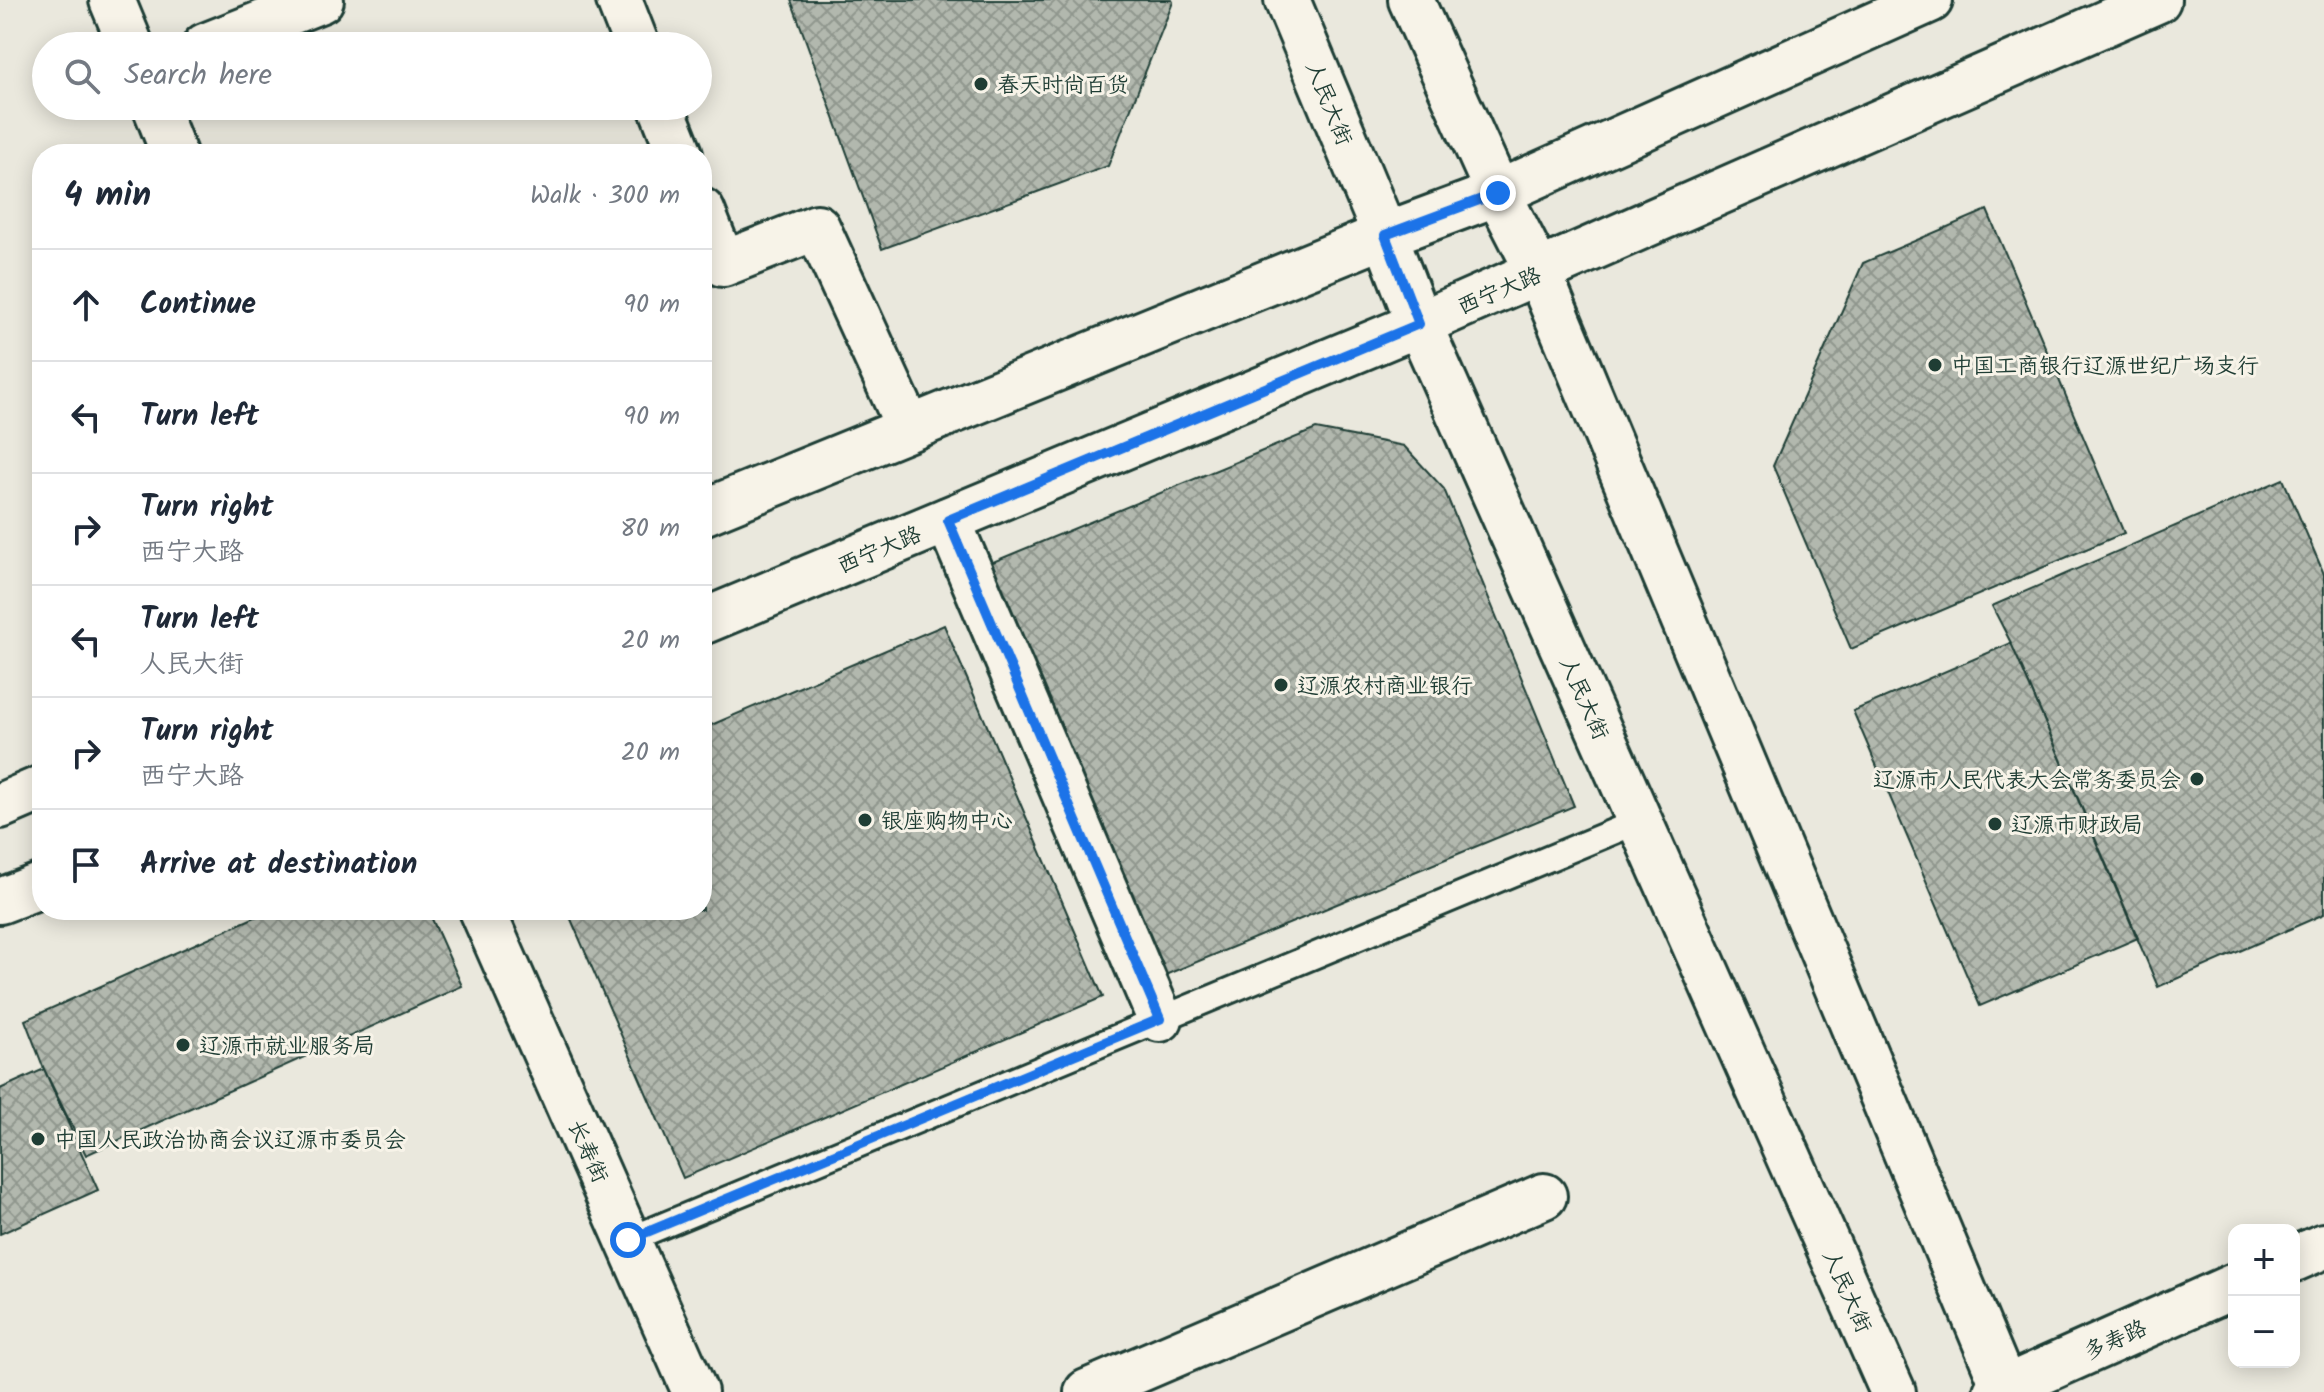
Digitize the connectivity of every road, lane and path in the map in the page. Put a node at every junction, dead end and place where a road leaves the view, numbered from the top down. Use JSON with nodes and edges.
{"nodes":[{"id":1,"x":112,"y":0,"type":"edge"},
{"id":2,"x":321,"y":0,"type":"edge"},
{"id":3,"x":619,"y":0,"type":"edge"},
{"id":4,"x":1287,"y":0,"type":"edge"},
{"id":5,"x":1411,"y":0,"type":"edge"},
{"id":6,"x":2158,"y":0,"type":"edge"},
{"id":7,"x":1919,"y":2,"type":"edge"},
{"id":8,"x":125,"y":32,"type":"edge"},
{"id":9,"x":240,"y":32,"type":"edge"},
{"id":10,"x":632,"y":32,"type":"edge"},
{"id":11,"x":161,"y":120,"type":"edge"},
{"id":12,"x":667,"y":120,"type":"edge"},
{"id":13,"x":170,"y":144,"type":"edge"},
{"id":14,"x":676,"y":144,"type":"edge"},
{"id":15,"x":1498,"y":193,"type":"junction"},
{"id":16,"x":1385,"y":235,"type":"junction"},
{"id":17,"x":712,"y":236,"type":"edge"},
{"id":18,"x":1539,"y":273,"type":"junction"},
{"id":19,"x":1419,"y":324,"type":"junction"},
{"id":20,"x":909,"y":428,"type":"junction"},
{"id":21,"x":712,"y":509,"type":"edge"},
{"id":22,"x":948,"y":520,"type":"junction"},
{"id":23,"x":712,"y":618,"type":"edge"},
{"id":24,"x":32,"y":792,"type":"edge"},
{"id":25,"x":0,"y":806,"type":"edge"},
{"id":26,"x":1639,"y":821,"type":"junction"},
{"id":27,"x":32,"y":889,"type":"edge"},
{"id":28,"x":0,"y":901,"type":"edge"},
{"id":29,"x":486,"y":920,"type":"edge"},
{"id":30,"x":1160,"y":1019,"type":"junction"},
{"id":31,"x":1544,"y":1196,"type":"dead end"},
{"id":32,"x":628,"y":1240,"type":"junction"},
{"id":33,"x":2324,"y":1246,"type":"edge"},
{"id":34,"x":2300,"y":1256,"type":"edge"},
{"id":35,"x":2228,"y":1289,"type":"edge"},
{"id":36,"x":2002,"y":1391,"type":"edge"},
{"id":37,"x":695,"y":1392,"type":"edge"},
{"id":38,"x":1087,"y":1392,"type":"edge"},
{"id":39,"x":1893,"y":1392,"type":"edge"}],
"edges":[{"from":1,"to":8,"type":"main road"},
{"from":2,"to":9,"type":"main road"},
{"from":3,"to":10,"type":"main road"},
{"from":4,"to":16,"type":"main road","name":"人民大街"},
{"from":5,"to":15,"type":"main road"},
{"from":6,"to":18,"type":"main road","name":"西宁大路"},
{"from":7,"to":15,"type":"main road"},
{"from":11,"to":13,"type":"main road"},
{"from":12,"to":14,"type":"main road"},
{"from":15,"to":16,"type":"main road"},
{"from":15,"to":18,"type":"main road"},
{"from":16,"to":19,"type":"main road","name":"人民大街"},
{"from":16,"to":20,"type":"main road"},
{"from":17,"to":20,"type":"main road"},
{"from":18,"to":19,"type":"main road","name":"西宁大路"},
{"from":18,"to":36,"type":"main road"},
{"from":19,"to":22,"type":"main road","name":"西宁大路"},
{"from":19,"to":26,"type":"main road","name":"人民大街"},
{"from":20,"to":21,"type":"main road"},
{"from":22,"to":23,"type":"main road","name":"西宁大路"},
{"from":22,"to":30,"type":"main road"},
{"from":24,"to":25,"type":"main road"},
{"from":26,"to":30,"type":"lane"},
{"from":26,"to":39,"type":"main road","name":"人民大街"},
{"from":27,"to":28,"type":"main road"},
{"from":29,"to":32,"type":"main road","name":"长寿街"},
{"from":30,"to":32,"type":"lane"},
{"from":31,"to":38,"type":"main road"},
{"from":32,"to":37,"type":"main road","name":"长寿街"},
{"from":33,"to":34,"type":"main road"},
{"from":35,"to":36,"type":"main road","name":"多寿路"}]}
